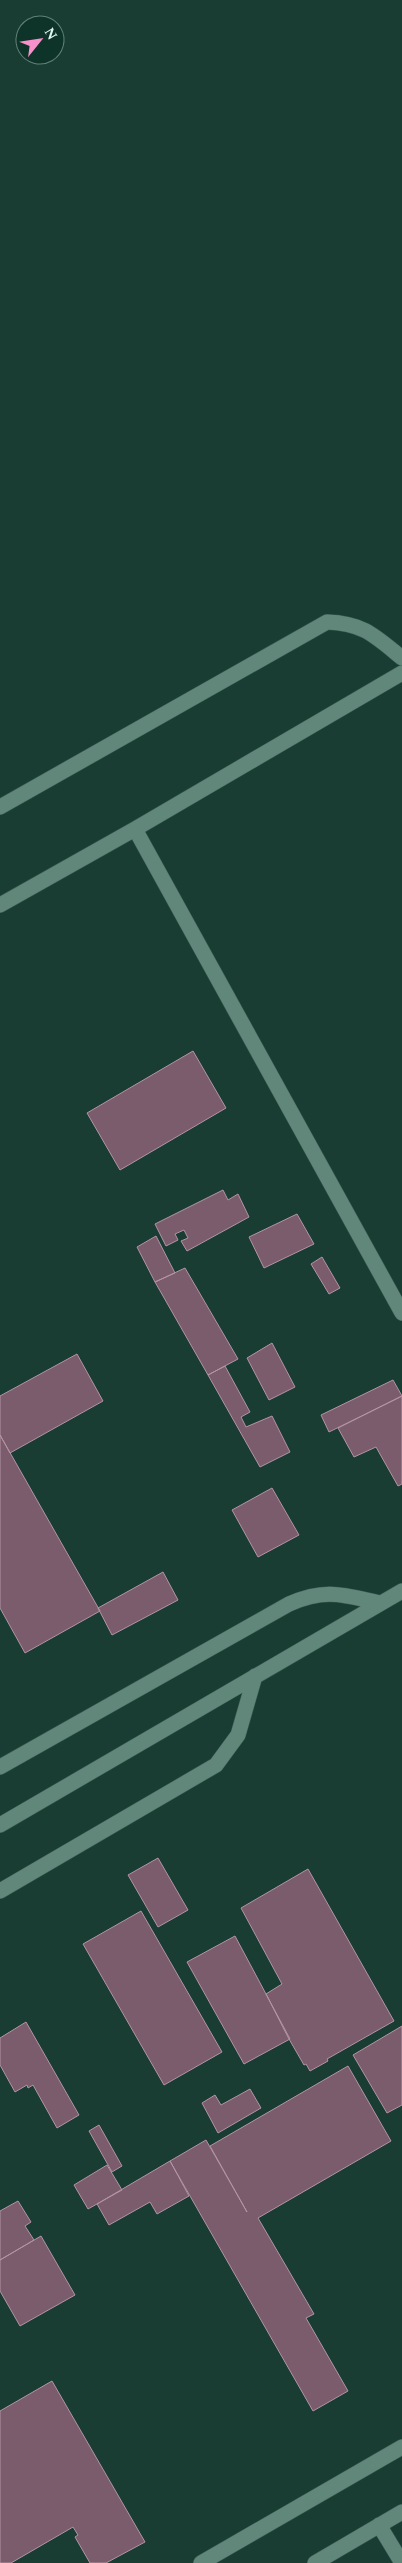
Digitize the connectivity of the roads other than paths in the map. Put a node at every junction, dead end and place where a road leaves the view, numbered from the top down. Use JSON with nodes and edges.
{"nodes":[{"id":1,"x":402,"y":658,"type":"edge"},
{"id":2,"x":402,"y":673,"type":"edge"},
{"id":3,"x":0,"y":807,"type":"edge"},
{"id":4,"x":135,"y":829,"type":"junction"},
{"id":5,"x":0,"y":905,"type":"edge"},
{"id":6,"x":402,"y":1313,"type":"edge"},
{"id":7,"x":402,"y":1591,"type":"edge"},
{"id":8,"x":380,"y":1603,"type":"junction"},
{"id":9,"x":255,"y":1676,"type":"junction"},
{"id":10,"x":0,"y":1767,"type":"edge"},
{"id":11,"x":0,"y":1825,"type":"edge"},
{"id":12,"x":0,"y":1891,"type":"edge"},
{"id":13,"x":402,"y":2447,"type":"edge"},
{"id":14,"x":402,"y":2512,"type":"edge"},
{"id":15,"x":380,"y":2525,"type":"junction"},
{"id":16,"x":201,"y":2563,"type":"edge"},
{"id":17,"x":315,"y":2563,"type":"edge"},
{"id":18,"x":402,"y":2563,"type":"edge"}],
"edges":[{"from":1,"to":3,"type":"street"},
{"from":2,"to":4,"type":"street"},
{"from":4,"to":5,"type":"street"},
{"from":4,"to":6,"type":"street"},
{"from":7,"to":8,"type":"street"},
{"from":8,"to":9,"type":"street"},
{"from":8,"to":10,"type":"street"},
{"from":9,"to":11,"type":"street"},
{"from":9,"to":12,"type":"street"},
{"from":13,"to":16,"type":"street"},
{"from":14,"to":15,"type":"street"},
{"from":15,"to":17,"type":"street"},
{"from":15,"to":18,"type":"street"}]}
